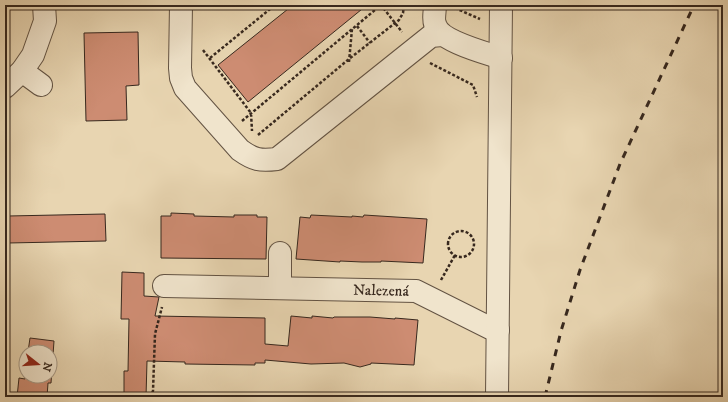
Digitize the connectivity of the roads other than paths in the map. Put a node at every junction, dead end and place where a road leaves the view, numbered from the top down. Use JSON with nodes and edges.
{"nodes":[{"id":1,"x":181,"y":5,"type":"edge"},
{"id":2,"x":442,"y":5,"type":"edge"},
{"id":3,"x":501,"y":5,"type":"edge"},
{"id":4,"x":45,"y":13,"type":"edge"},
{"id":5,"x":442,"y":35,"type":"junction"},
{"id":6,"x":501,"y":58,"type":"junction"},
{"id":7,"x":22,"y":71,"type":"junction"},
{"id":8,"x":41,"y":85,"type":"dead end"},
{"id":9,"x":5,"y":87,"type":"edge"},
{"id":10,"x":280,"y":253,"type":"dead end"},
{"id":11,"x":167,"y":286,"type":"road end"},
{"id":12,"x":280,"y":288,"type":"junction"},
{"id":13,"x":498,"y":330,"type":"junction"},
{"id":14,"x":497,"y":397,"type":"edge"}],
"edges":[{"from":1,"to":5,"type":"street"},
{"from":2,"to":5,"type":"street"},
{"from":3,"to":6,"type":"street"},
{"from":4,"to":7,"type":"street"},
{"from":5,"to":6,"type":"street"},
{"from":6,"to":13,"type":"street"},
{"from":7,"to":8,"type":"street"},
{"from":7,"to":9,"type":"street"},
{"from":10,"to":12,"type":"street"},
{"from":11,"to":12,"type":"street","name":"Nalezená"},
{"from":12,"to":13,"type":"street","name":"Nalezená"},
{"from":13,"to":14,"type":"street"}]}
